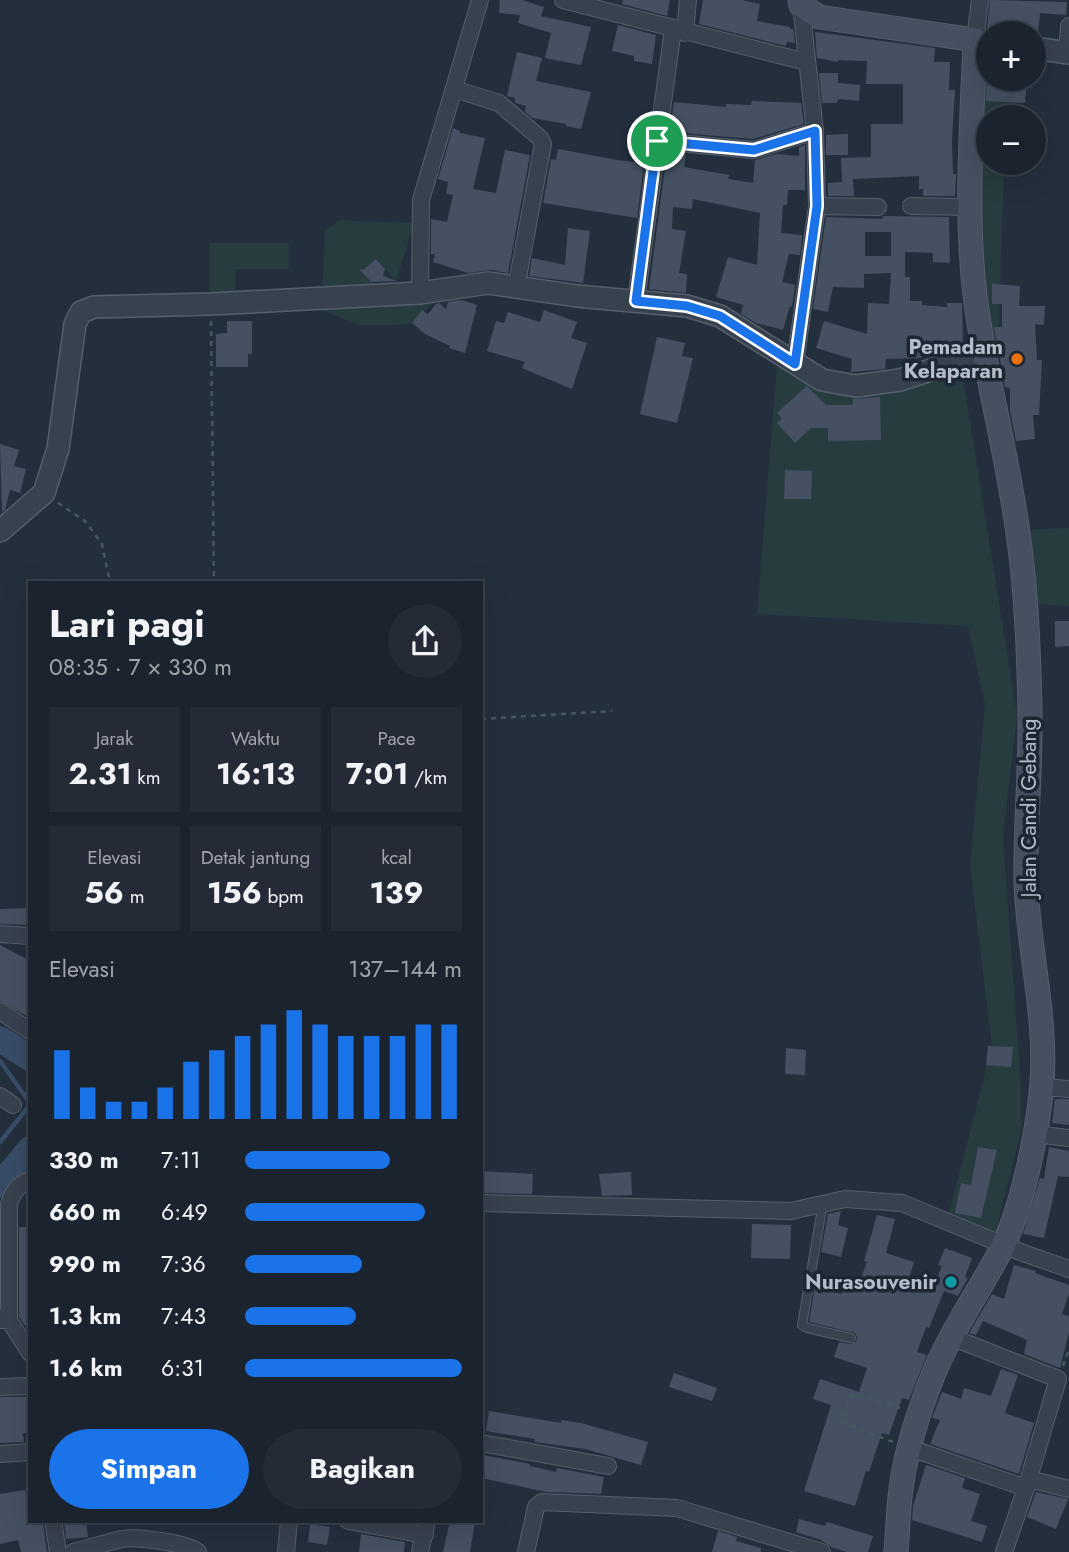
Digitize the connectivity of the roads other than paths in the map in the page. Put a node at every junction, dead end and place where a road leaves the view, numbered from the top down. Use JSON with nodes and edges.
{"nodes":[{"id":1,"x":480,"y":0,"type":"edge"},
{"id":2,"x":563,"y":0,"type":"edge"},
{"id":3,"x":688,"y":0,"type":"edge"},
{"id":4,"x":980,"y":0,"type":"edge"},
{"id":5,"x":800,"y":3,"type":"edge"},
{"id":6,"x":981,"y":21,"type":"edge"},
{"id":7,"x":1069,"y":26,"type":"edge"},
{"id":8,"x":679,"y":31,"type":"junction"},
{"id":9,"x":976,"y":40,"type":"edge"},
{"id":10,"x":1046,"y":50,"type":"edge"},
{"id":11,"x":1068,"y":53,"type":"edge"},
{"id":12,"x":806,"y":62,"type":"junction"},
{"id":13,"x":454,"y":89,"type":"junction"},
{"id":14,"x":979,"y":91,"type":"edge"},
{"id":15,"x":815,"y":131,"type":"junction"},
{"id":16,"x":657,"y":141,"type":"junction"},
{"id":17,"x":817,"y":206,"type":"junction"},
{"id":18,"x":911,"y":206,"type":"dead end"},
{"id":19,"x":878,"y":207,"type":"dead end"},
{"id":20,"x":971,"y":207,"type":"junction"},
{"id":21,"x":516,"y":288,"type":"junction"},
{"id":22,"x":420,"y":293,"type":"junction"},
{"id":23,"x":636,"y":301,"type":"junction"},
{"id":24,"x":984,"y":353,"type":"junction"},
{"id":25,"x":795,"y":364,"type":"junction"},
{"id":26,"x":0,"y":531,"type":"edge"},
{"id":27,"x":0,"y":934,"type":"edge"},
{"id":28,"x":28,"y":936,"type":"edge"},
{"id":29,"x":0,"y":1011,"type":"edge"},
{"id":30,"x":28,"y":1030,"type":"edge"},
{"id":31,"x":1041,"y":1087,"type":"junction"},
{"id":32,"x":1069,"y":1089,"type":"edge"},
{"id":33,"x":1035,"y":1134,"type":"junction"},
{"id":34,"x":1069,"y":1138,"type":"edge"},
{"id":35,"x":28,"y":1181,"type":"edge"},
{"id":36,"x":483,"y":1203,"type":"edge"},
{"id":37,"x":823,"y":1203,"type":"junction"},
{"id":38,"x":1003,"y":1245,"type":"junction"},
{"id":39,"x":1069,"y":1269,"type":"edge"},
{"id":40,"x":3,"y":1319,"type":"edge"},
{"id":41,"x":951,"y":1337,"type":"junction"},
{"id":42,"x":851,"y":1338,"type":"dead end"},
{"id":43,"x":28,"y":1350,"type":"edge"},
{"id":44,"x":28,"y":1386,"type":"edge"},
{"id":45,"x":0,"y":1387,"type":"edge"},
{"id":46,"x":483,"y":1443,"type":"edge"},
{"id":47,"x":910,"y":1448,"type":"junction"},
{"id":48,"x":28,"y":1452,"type":"edge"},
{"id":49,"x":0,"y":1454,"type":"edge"},
{"id":50,"x":608,"y":1466,"type":"dead end"},
{"id":51,"x":1028,"y":1484,"type":"junction"},
{"id":52,"x":1069,"y":1489,"type":"edge"},
{"id":53,"x":53,"y":1523,"type":"edge"},
{"id":54,"x":289,"y":1523,"type":"edge"},
{"id":55,"x":370,"y":1523,"type":"edge"},
{"id":56,"x":426,"y":1528,"type":"edge"},
{"id":57,"x":122,"y":1545,"type":"edge"},
{"id":58,"x":58,"y":1552,"type":"edge"},
{"id":59,"x":73,"y":1552,"type":"edge"},
{"id":60,"x":198,"y":1552,"type":"edge"},
{"id":61,"x":286,"y":1552,"type":"edge"},
{"id":62,"x":420,"y":1552,"type":"edge"},
{"id":63,"x":526,"y":1552,"type":"edge"},
{"id":64,"x":821,"y":1552,"type":"edge"},
{"id":65,"x":896,"y":1552,"type":"edge"},
{"id":66,"x":1004,"y":1552,"type":"edge"}],
"edges":[{"from":1,"to":13,"type":"street"},
{"from":2,"to":8,"type":"street"},
{"from":3,"to":8,"type":"street"},
{"from":4,"to":6,"type":"street"},
{"from":5,"to":9,"type":"main road"},
{"from":5,"to":12,"type":"street"},
{"from":7,"to":11,"type":"street"},
{"from":8,"to":12,"type":"street"},
{"from":8,"to":16,"type":"street"},
{"from":10,"to":11,"type":"street"},
{"from":12,"to":15,"type":"street"},
{"from":13,"to":21,"type":"street"},
{"from":13,"to":22,"type":"street"},
{"from":14,"to":20,"type":"main road","name":"Jalan Candi Gebang"},
{"from":15,"to":16,"type":"street"},
{"from":15,"to":17,"type":"street"},
{"from":16,"to":23,"type":"street"},
{"from":17,"to":19,"type":"street"},
{"from":17,"to":25,"type":"street"},
{"from":18,"to":20,"type":"street"},
{"from":20,"to":24,"type":"main road","name":"Jalan Candi Gebang"},
{"from":21,"to":22,"type":"street"},
{"from":21,"to":23,"type":"street"},
{"from":22,"to":26,"type":"street"},
{"from":23,"to":25,"type":"street"},
{"from":24,"to":25,"type":"street"},
{"from":24,"to":31,"type":"main road","name":"Jalan Candi Gebang"},
{"from":27,"to":28,"type":"street"},
{"from":29,"to":30,"type":"street"},
{"from":31,"to":32,"type":"street"},
{"from":31,"to":33,"type":"main road","name":"Jalan Candi Gebang"},
{"from":33,"to":34,"type":"street"},
{"from":33,"to":38,"type":"main road","name":"Jalan Candi Gebang"},
{"from":35,"to":40,"type":"street"},
{"from":36,"to":37,"type":"street"},
{"from":37,"to":38,"type":"street"},
{"from":37,"to":42,"type":"lane"},
{"from":38,"to":39,"type":"street"},
{"from":38,"to":41,"type":"main road","name":"Jalan Candi Gebang"},
{"from":40,"to":43,"type":"street"},
{"from":41,"to":47,"type":"main road","name":"Jalan Candi Gebang"},
{"from":41,"to":51,"type":"street"},
{"from":44,"to":45,"type":"street"},
{"from":46,"to":50,"type":"street"},
{"from":47,"to":51,"type":"street"},
{"from":47,"to":65,"type":"main road","name":"Jalan Candi Gebang"},
{"from":48,"to":49,"type":"street"},
{"from":51,"to":52,"type":"street"},
{"from":51,"to":66,"type":"street"},
{"from":53,"to":58,"type":"street"},
{"from":54,"to":61,"type":"street"},
{"from":55,"to":56,"type":"street"},
{"from":56,"to":62,"type":"street"},
{"from":57,"to":59,"type":"street"},
{"from":57,"to":60,"type":"street"},
{"from":63,"to":64,"type":"street"}]}
